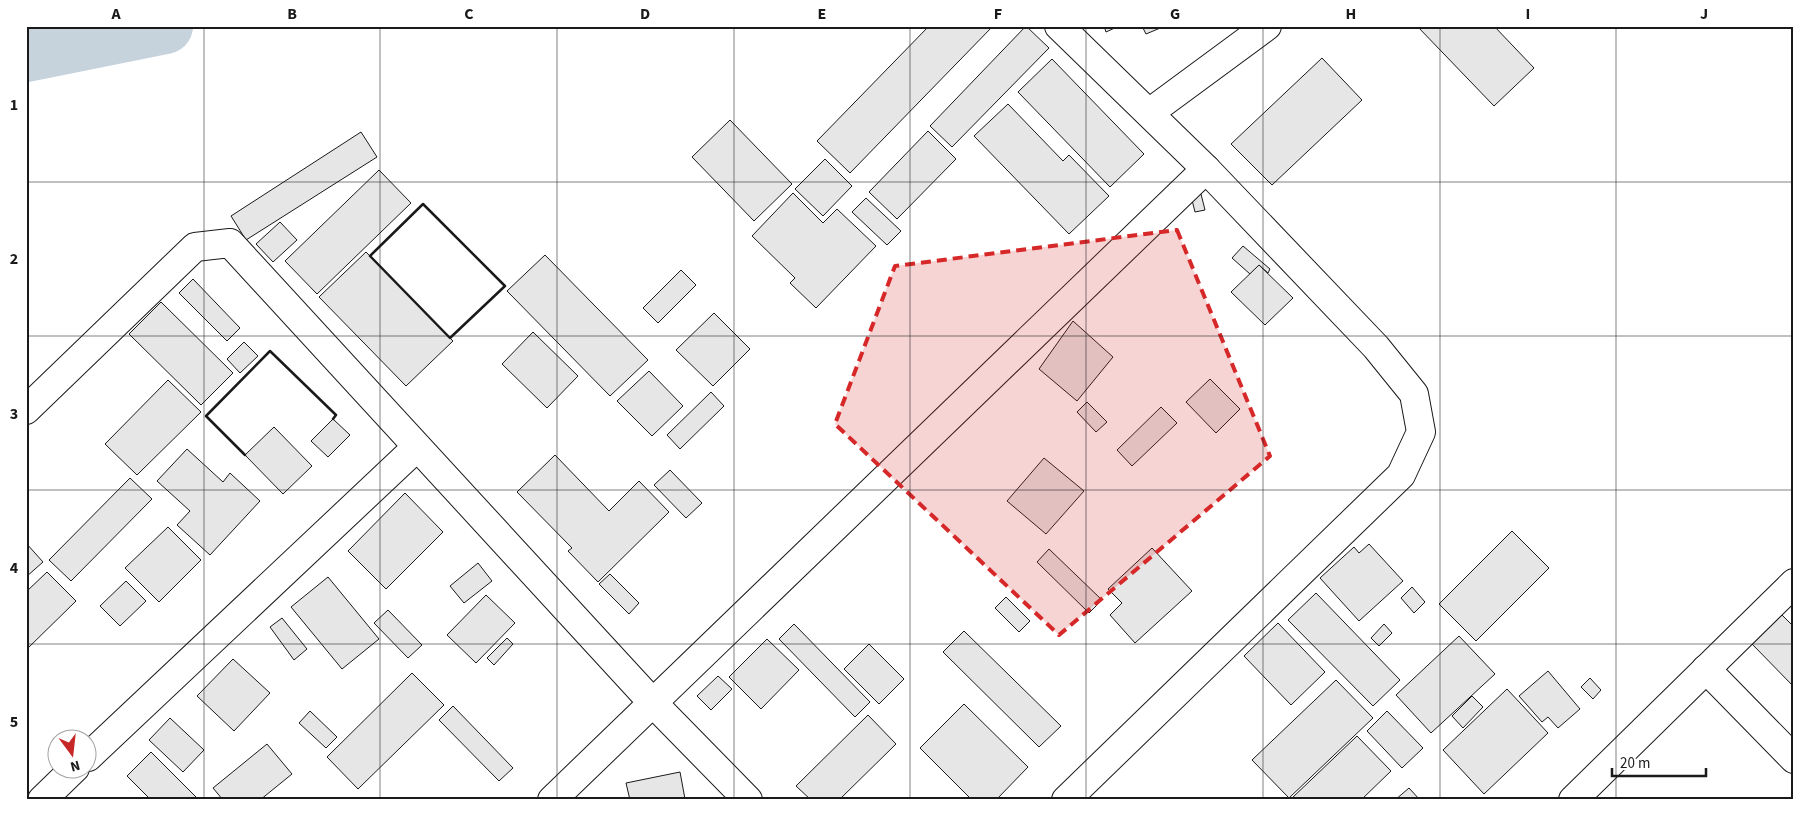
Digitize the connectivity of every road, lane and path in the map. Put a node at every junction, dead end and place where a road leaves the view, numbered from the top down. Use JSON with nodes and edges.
{"nodes":[{"id":1,"x":1059,"y":26,"type":"edge"},
{"id":2,"x":1267,"y":26,"type":"edge"},
{"id":3,"x":1149,"y":114,"type":"junction"},
{"id":4,"x":1206,"y":169,"type":"junction"},
{"id":5,"x":26,"y":410,"type":"edge"},
{"id":6,"x":417,"y":447,"type":"junction"},
{"id":7,"x":1794,"y":583,"type":"edge"},
{"id":8,"x":1706,"y":669,"type":"junction"},
{"id":9,"x":653,"y":703,"type":"junction"},
{"id":10,"x":98,"y":748,"type":"edge"},
{"id":11,"x":1794,"y":759,"type":"edge"},
{"id":12,"x":65,"y":778,"type":"edge"},
{"id":13,"x":42,"y":800,"type":"edge"},
{"id":14,"x":552,"y":800,"type":"edge"},
{"id":15,"x":748,"y":800,"type":"edge"},
{"id":16,"x":1066,"y":800,"type":"edge"},
{"id":17,"x":1573,"y":800,"type":"edge"}],
"edges":[{"from":1,"to":3,"type":"street"},
{"from":2,"to":3,"type":"street"},
{"from":3,"to":4,"type":"street"},
{"from":4,"to":9,"type":"street"},
{"from":4,"to":16,"type":"street"},
{"from":5,"to":6,"type":"street"},
{"from":6,"to":9,"type":"street"},
{"from":6,"to":10,"type":"street"},
{"from":7,"to":8,"type":"street"},
{"from":8,"to":11,"type":"street"},
{"from":8,"to":17,"type":"street"},
{"from":9,"to":14,"type":"street"},
{"from":9,"to":15,"type":"street"},
{"from":12,"to":13,"type":"street"}]}
